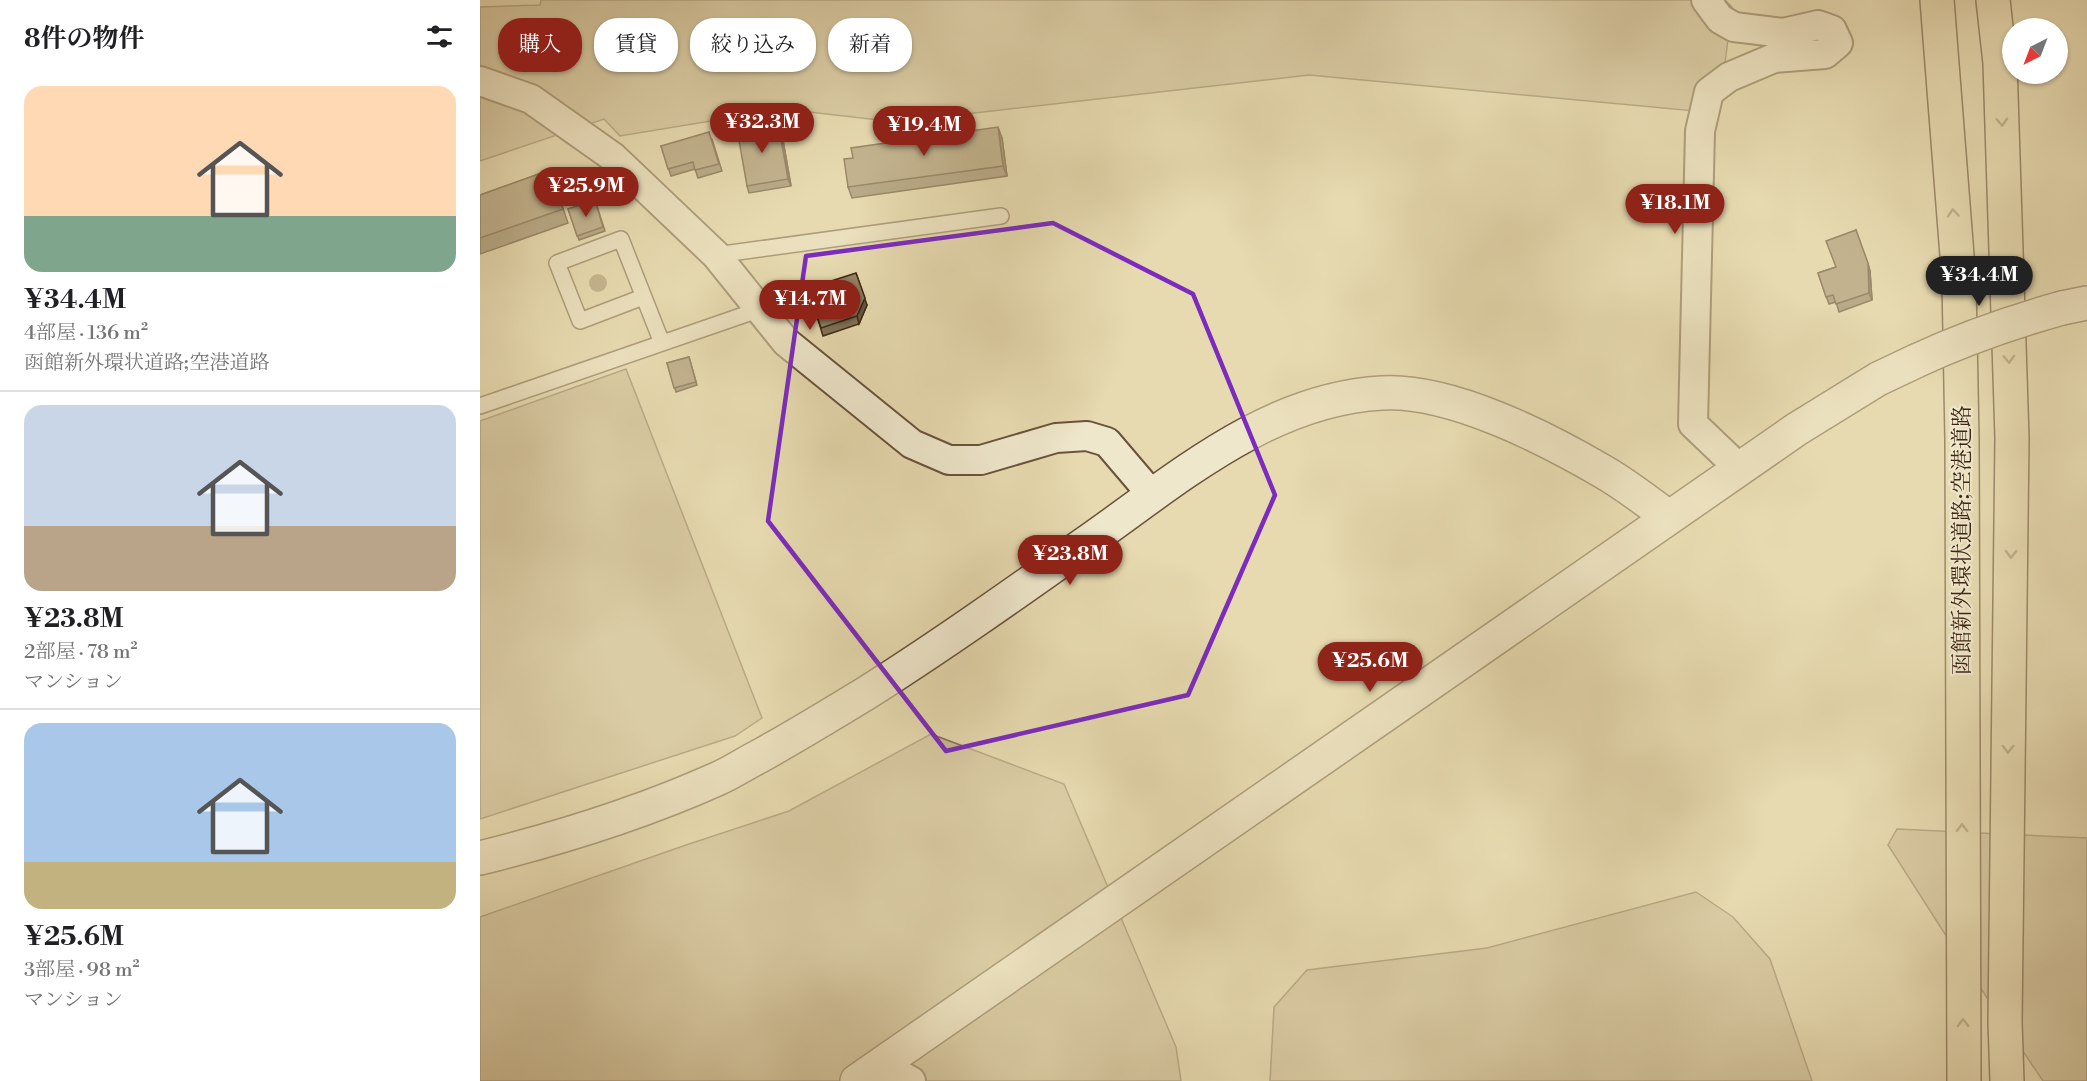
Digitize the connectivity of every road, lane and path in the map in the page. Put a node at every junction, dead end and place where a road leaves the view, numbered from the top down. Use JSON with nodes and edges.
{"nodes":[{"id":1,"x":1706,"y":0,"type":"edge"},
{"id":2,"x":1927,"y":0,"type":"edge"},
{"id":3,"x":1937,"y":0,"type":"edge"},
{"id":4,"x":1992,"y":0,"type":"edge"},
{"id":5,"x":2002,"y":0,"type":"edge"},
{"id":6,"x":2000,"y":63,"type":"junction"},
{"id":7,"x":1941,"y":64,"type":"junction"},
{"id":8,"x":480,"y":81,"type":"edge"},
{"id":9,"x":1001,"y":216,"type":"dead end"},
{"id":10,"x":716,"y":255,"type":"junction"},
{"id":11,"x":643,"y":297,"type":"junction"},
{"id":12,"x":2075,"y":305,"type":"edge"},
{"id":13,"x":760,"y":309,"type":"junction"},
{"id":14,"x":662,"y":343,"type":"junction"},
{"id":15,"x":480,"y":406,"type":"edge"},
{"id":16,"x":1739,"y":468,"type":"junction"},
{"id":17,"x":1153,"y":496,"type":"junction"},
{"id":18,"x":1668,"y":517,"type":"junction"},
{"id":19,"x":480,"y":858,"type":"edge"},
{"id":20,"x":869,"y":1073,"type":"edge"},
{"id":21,"x":911,"y":1081,"type":"edge"},
{"id":22,"x":1964,"y":1081,"type":"edge"},
{"id":23,"x":2007,"y":1081,"type":"edge"}],
"edges":[{"from":1,"to":16,"type":"street"},
{"from":2,"to":7,"type":"highway"},
{"from":3,"to":7,"type":"highway","name":"函館新外環状道路;空港道路"},
{"from":4,"to":6,"type":"highway"},
{"from":5,"to":6,"type":"highway"},
{"from":6,"to":23,"type":"highway","one_way":true},
{"from":22,"to":7,"type":"highway","name":"函館新外環状道路;空港道路","one_way":true},
{"from":8,"to":10,"type":"street"},
{"from":9,"to":10,"type":"lane"},
{"from":10,"to":13,"type":"street"},
{"from":11,"to":11,"type":"lane"},
{"from":11,"to":14,"type":"lane"},
{"from":12,"to":16,"type":"street","bridge":true},
{"from":13,"to":14,"type":"lane"},
{"from":13,"to":17,"type":"street"},
{"from":14,"to":15,"type":"lane"},
{"from":16,"to":18,"type":"street"},
{"from":17,"to":18,"type":"street"},
{"from":17,"to":19,"type":"street"},
{"from":18,"to":20,"type":"street"},
{"from":20,"to":21,"type":"street"}]}
